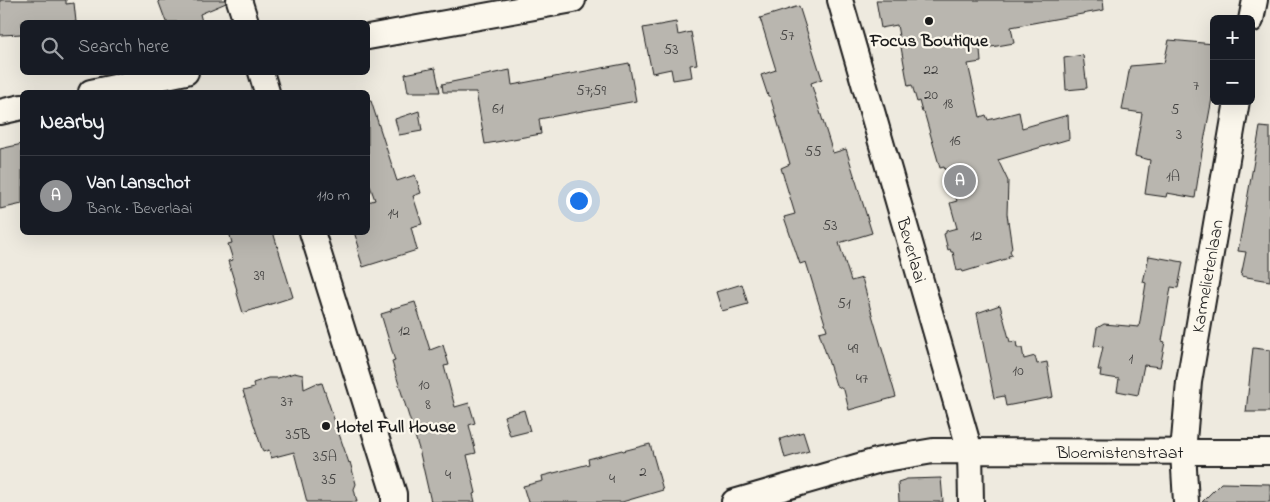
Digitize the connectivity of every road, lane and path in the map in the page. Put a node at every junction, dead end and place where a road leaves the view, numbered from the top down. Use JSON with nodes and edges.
{"nodes":[{"id":1,"x":239,"y":0,"type":"edge"},
{"id":2,"x":573,"y":0,"type":"edge"},
{"id":3,"x":840,"y":0,"type":"edge"},
{"id":4,"x":1255,"y":0,"type":"edge"},
{"id":5,"x":1252,"y":15,"type":"edge"},
{"id":6,"x":245,"y":20,"type":"edge"},
{"id":7,"x":370,"y":37,"type":"edge"},
{"id":8,"x":172,"y":75,"type":"edge"},
{"id":9,"x":262,"y":75,"type":"edge"},
{"id":10,"x":101,"y":90,"type":"edge"},
{"id":11,"x":266,"y":90,"type":"edge"},
{"id":12,"x":1236,"y":105,"type":"edge"},
{"id":13,"x":20,"y":107,"type":"edge"},
{"id":14,"x":0,"y":112,"type":"edge"},
{"id":15,"x":313,"y":235,"type":"edge"},
{"id":16,"x":970,"y":450,"type":"junction"},
{"id":17,"x":1183,"y":452,"type":"junction"},
{"id":18,"x":1270,"y":452,"type":"edge"},
{"id":19,"x":394,"y":502,"type":"edge"},
{"id":20,"x":734,"y":502,"type":"edge"},
{"id":21,"x":971,"y":502,"type":"edge"},
{"id":22,"x":1186,"y":502,"type":"edge"}],
"edges":[{"from":1,"to":6,"type":"street"},
{"from":2,"to":7,"type":"street"},
{"from":3,"to":16,"type":"street","name":"Beverlaai"},
{"from":4,"to":5,"type":"street"},
{"from":8,"to":10,"type":"street"},
{"from":9,"to":11,"type":"street"},
{"from":12,"to":17,"type":"street","name":"Karmelietenlaan"},
{"from":13,"to":14,"type":"street"},
{"from":15,"to":19,"type":"street"},
{"from":16,"to":17,"type":"street","name":"Bloemistenstraat"},
{"from":16,"to":20,"type":"street","name":"Bloemistenstraat"},
{"from":16,"to":21,"type":"street","name":"Beverlaai"},
{"from":17,"to":18,"type":"street","name":"Bloemistenstraat"},
{"from":17,"to":22,"type":"street","name":"Karmelietenlaan"}]}
